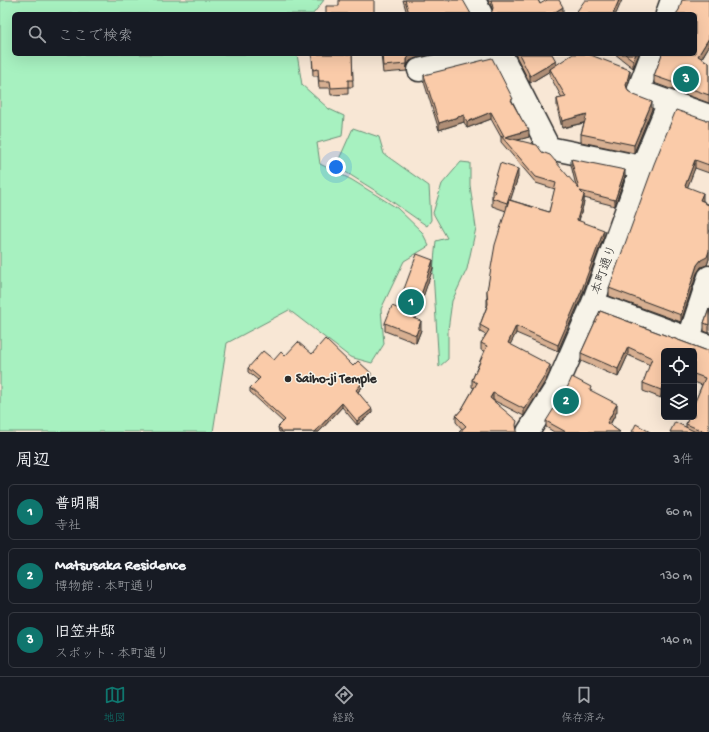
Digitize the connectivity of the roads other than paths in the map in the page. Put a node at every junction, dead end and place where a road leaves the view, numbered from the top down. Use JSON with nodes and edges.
{"nodes":[{"id":1,"x":474,"y":0,"type":"edge"},
{"id":2,"x":672,"y":0,"type":"edge"},
{"id":3,"x":480,"y":12,"type":"edge"},
{"id":4,"x":668,"y":12,"type":"edge"},
{"id":5,"x":478,"y":56,"type":"edge"},
{"id":6,"x":502,"y":56,"type":"edge"},
{"id":7,"x":651,"y":56,"type":"edge"},
{"id":8,"x":419,"y":70,"type":"dead end"},
{"id":9,"x":669,"y":102,"type":"junction"},
{"id":10,"x":709,"y":116,"type":"edge"},
{"id":11,"x":642,"y":167,"type":"junction"},
{"id":12,"x":709,"y":277,"type":"edge"},
{"id":13,"x":593,"y":302,"type":"junction"},
{"id":14,"x":689,"y":338,"type":"junction"},
{"id":15,"x":709,"y":346,"type":"edge"},
{"id":16,"x":528,"y":432,"type":"edge"}],
"edges":[{"from":1,"to":3,"type":"street"},
{"from":2,"to":4,"type":"street"},
{"from":5,"to":8,"type":"street"},
{"from":6,"to":11,"type":"street"},
{"from":7,"to":9,"type":"street"},
{"from":9,"to":10,"type":"street"},
{"from":9,"to":11,"type":"street","name":"本町通り"},
{"from":11,"to":13,"type":"street","name":"本町通り"},
{"from":12,"to":14,"type":"street"},
{"from":13,"to":14,"type":"street"},
{"from":13,"to":16,"type":"street","name":"本町通り"},
{"from":14,"to":15,"type":"street"}]}
